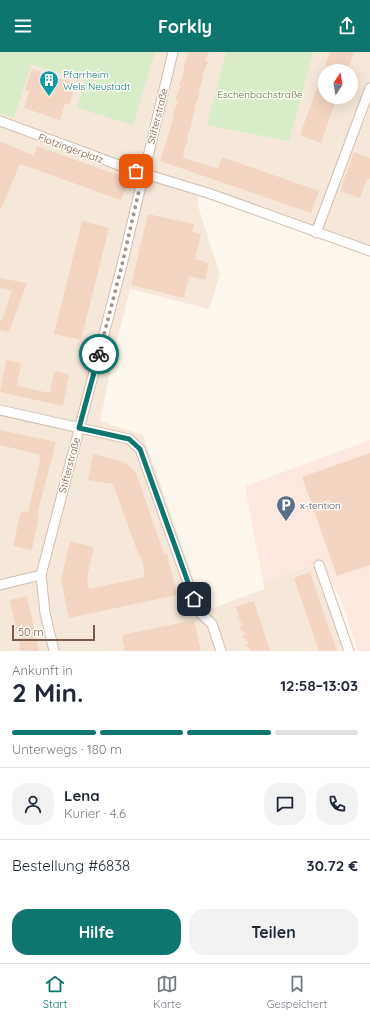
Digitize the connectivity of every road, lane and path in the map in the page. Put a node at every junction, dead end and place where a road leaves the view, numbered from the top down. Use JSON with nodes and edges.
{"nodes":[{"id":1,"x":173,"y":52,"type":"edge"},
{"id":2,"x":370,"y":88,"type":"edge"},
{"id":3,"x":0,"y":121,"type":"edge"},
{"id":4,"x":143,"y":173,"type":"junction"},
{"id":5,"x":316,"y":233,"type":"junction"},
{"id":6,"x":370,"y":251,"type":"edge"},
{"id":7,"x":0,"y":410,"type":"edge"},
{"id":8,"x":79,"y":428,"type":"junction"},
{"id":9,"x":319,"y":565,"type":"dead end"},
{"id":10,"x":41,"y":575,"type":"junction"},
{"id":11,"x":0,"y":584,"type":"edge"},
{"id":12,"x":54,"y":651,"type":"edge"},
{"id":13,"x":221,"y":651,"type":"edge"},
{"id":14,"x":349,"y":651,"type":"edge"}],
"edges":[{"from":1,"to":4,"type":"street","name":"Stifterstraße"},
{"from":2,"to":5,"type":"street"},
{"from":3,"to":4,"type":"street","name":"Flotzingerplatz"},
{"from":4,"to":5,"type":"street"},
{"from":4,"to":8,"type":"street","name":"Stifterstraße"},
{"from":5,"to":6,"type":"street"},
{"from":7,"to":8,"type":"street"},
{"from":8,"to":10,"type":"street","name":"Stifterstraße"},
{"from":8,"to":13,"type":"street"},
{"from":9,"to":14,"type":"street"},
{"from":10,"to":11,"type":"street"},
{"from":10,"to":12,"type":"street"}]}
